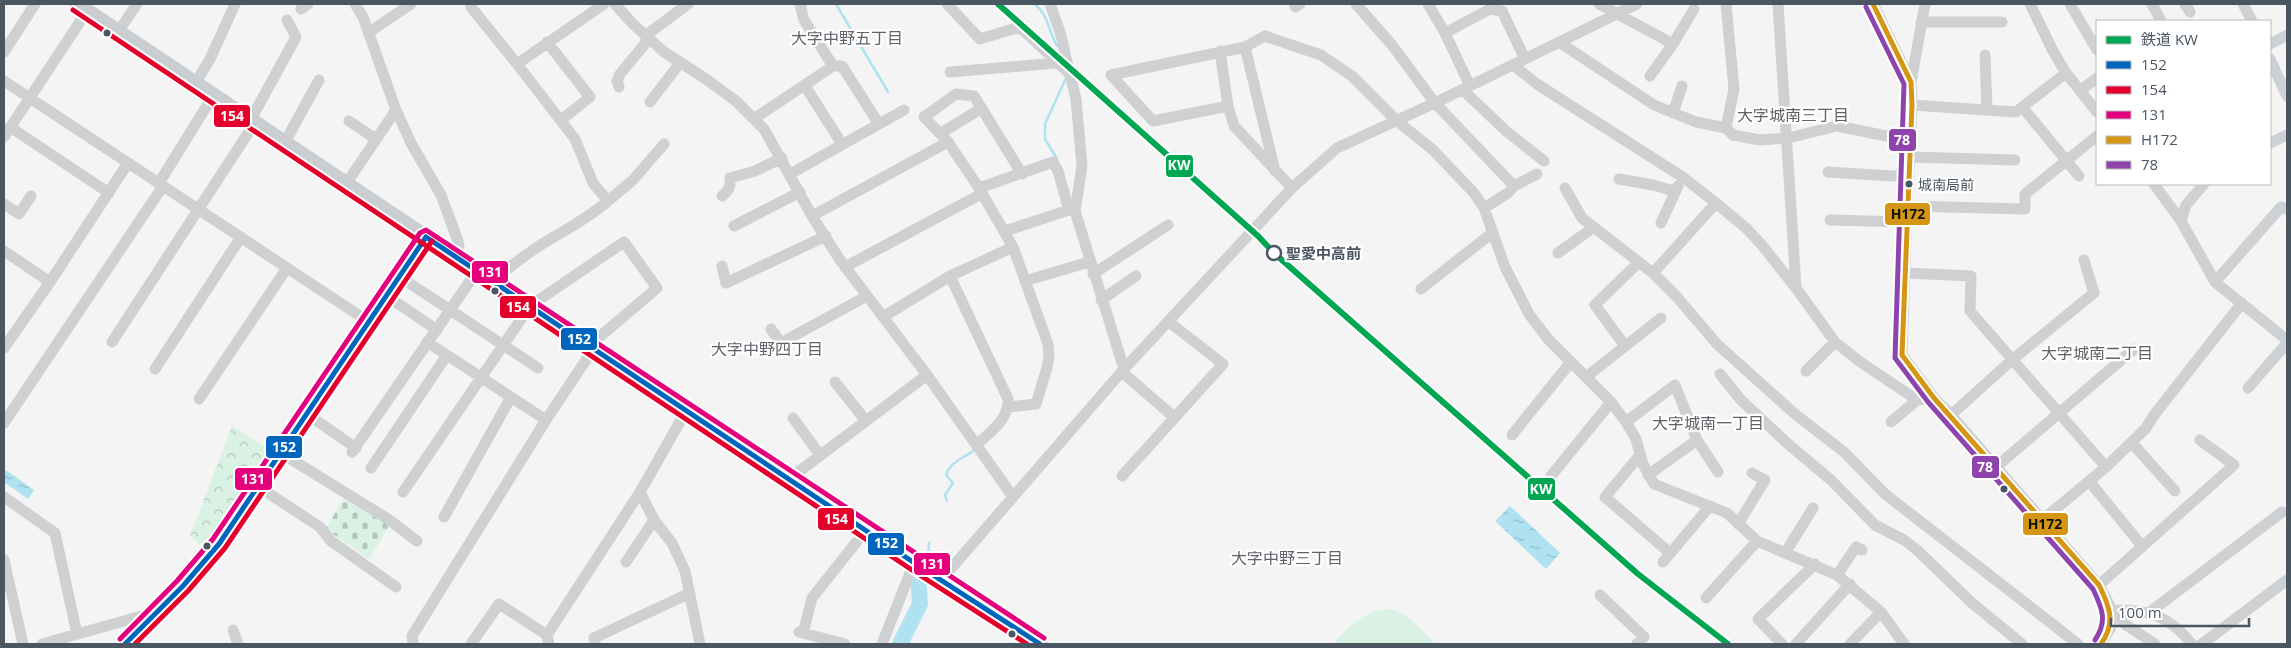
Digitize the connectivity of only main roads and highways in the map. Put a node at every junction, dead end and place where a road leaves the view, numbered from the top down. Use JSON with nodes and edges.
{"nodes":[{"id":1,"x":82,"y":6,"type":"edge"},
{"id":2,"x":1040,"y":644,"type":"edge"}],
"edges":[{"from":1,"to":2,"type":"main road"}]}
